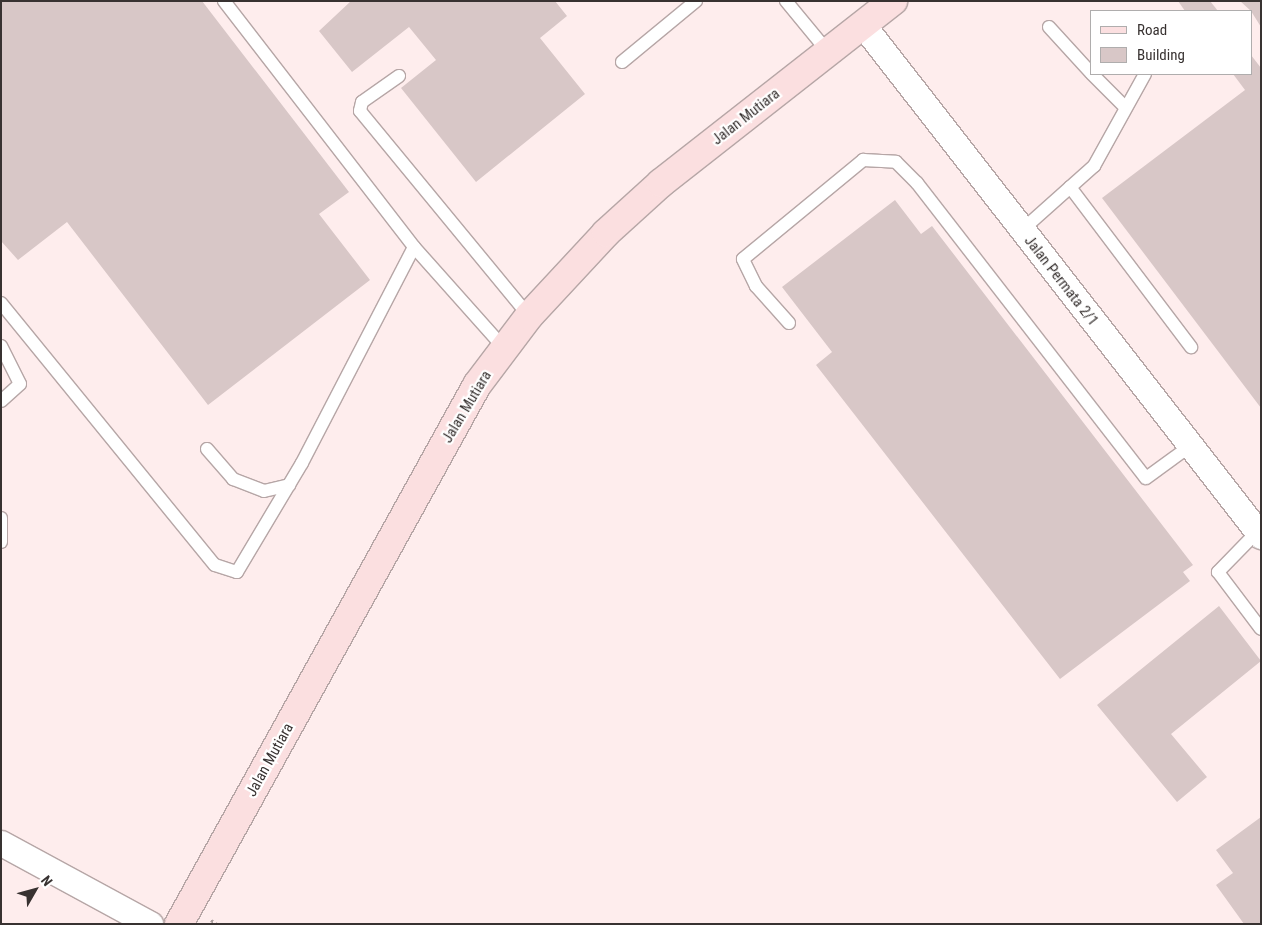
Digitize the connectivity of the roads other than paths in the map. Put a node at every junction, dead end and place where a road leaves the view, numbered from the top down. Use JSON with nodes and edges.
{"nodes":[{"id":1,"x":224,"y":1,"type":"edge"},
{"id":2,"x":786,"y":1,"type":"edge"},
{"id":3,"x":893,"y":1,"type":"edge"},
{"id":4,"x":693,"y":2,"type":"edge"},
{"id":5,"x":863,"y":25,"type":"junction"},
{"id":6,"x":1050,"y":28,"type":"dead end"},
{"id":7,"x":828,"y":52,"type":"junction"},
{"id":8,"x":622,"y":62,"type":"dead end"},
{"id":9,"x":1090,"y":72,"type":"edge"},
{"id":10,"x":1093,"y":75,"type":"edge"},
{"id":11,"x":1144,"y":75,"type":"edge"},
{"id":12,"x":399,"y":76,"type":"dead end"},
{"id":13,"x":1125,"y":107,"type":"junction"},
{"id":14,"x":1070,"y":187,"type":"junction"},
{"id":15,"x":1021,"y":231,"type":"junction"},
{"id":16,"x":414,"y":247,"type":"junction"},
{"id":17,"x":1,"y":303,"type":"edge"},
{"id":18,"x":530,"y":316,"type":"junction"},
{"id":19,"x":789,"y":323,"type":"dead end"},
{"id":20,"x":1,"y":346,"type":"edge"},
{"id":21,"x":1191,"y":347,"type":"dead end"},
{"id":22,"x":505,"y":348,"type":"junction"},
{"id":23,"x":1,"y":401,"type":"edge"},
{"id":24,"x":1190,"y":446,"type":"junction"},
{"id":25,"x":207,"y":449,"type":"dead end"},
{"id":26,"x":289,"y":485,"type":"junction"},
{"id":27,"x":1,"y":518,"type":"edge"},
{"id":28,"x":1259,"y":534,"type":"edge"},
{"id":29,"x":1,"y":542,"type":"edge"},
{"id":30,"x":1261,"y":629,"type":"edge"},
{"id":31,"x":1,"y":843,"type":"edge"},
{"id":32,"x":150,"y":924,"type":"edge"},
{"id":33,"x":179,"y":924,"type":"edge"}],
"edges":[{"from":1,"to":16,"type":"lane"},
{"from":2,"to":7,"type":"lane"},
{"from":3,"to":5,"type":"main road","name":"Jalan Mutiara"},
{"from":4,"to":8,"type":"lane"},
{"from":5,"to":7,"type":"main road","name":"Jalan Mutiara"},
{"from":5,"to":15,"type":"street","name":"Jalan Permata 2/1"},
{"from":6,"to":9,"type":"lane"},
{"from":7,"to":18,"type":"main road","name":"Jalan Mutiara"},
{"from":10,"to":13,"type":"lane"},
{"from":11,"to":13,"type":"lane"},
{"from":12,"to":18,"type":"lane"},
{"from":13,"to":14,"type":"lane"},
{"from":14,"to":15,"type":"lane"},
{"from":14,"to":21,"type":"lane"},
{"from":15,"to":24,"type":"street","name":"Jalan Permata 2/1"},
{"from":16,"to":22,"type":"lane"},
{"from":16,"to":26,"type":"lane"},
{"from":17,"to":26,"type":"lane"},
{"from":18,"to":22,"type":"main road","name":"Jalan Mutiara"},
{"from":19,"to":24,"type":"lane"},
{"from":20,"to":23,"type":"lane"},
{"from":22,"to":33,"type":"main road","name":"Jalan Mutiara"},
{"from":24,"to":28,"type":"street","name":"Jalan Permata 2/1"},
{"from":25,"to":26,"type":"lane"},
{"from":27,"to":29,"type":"lane"},
{"from":28,"to":30,"type":"lane"},
{"from":31,"to":32,"type":"street"}]}
